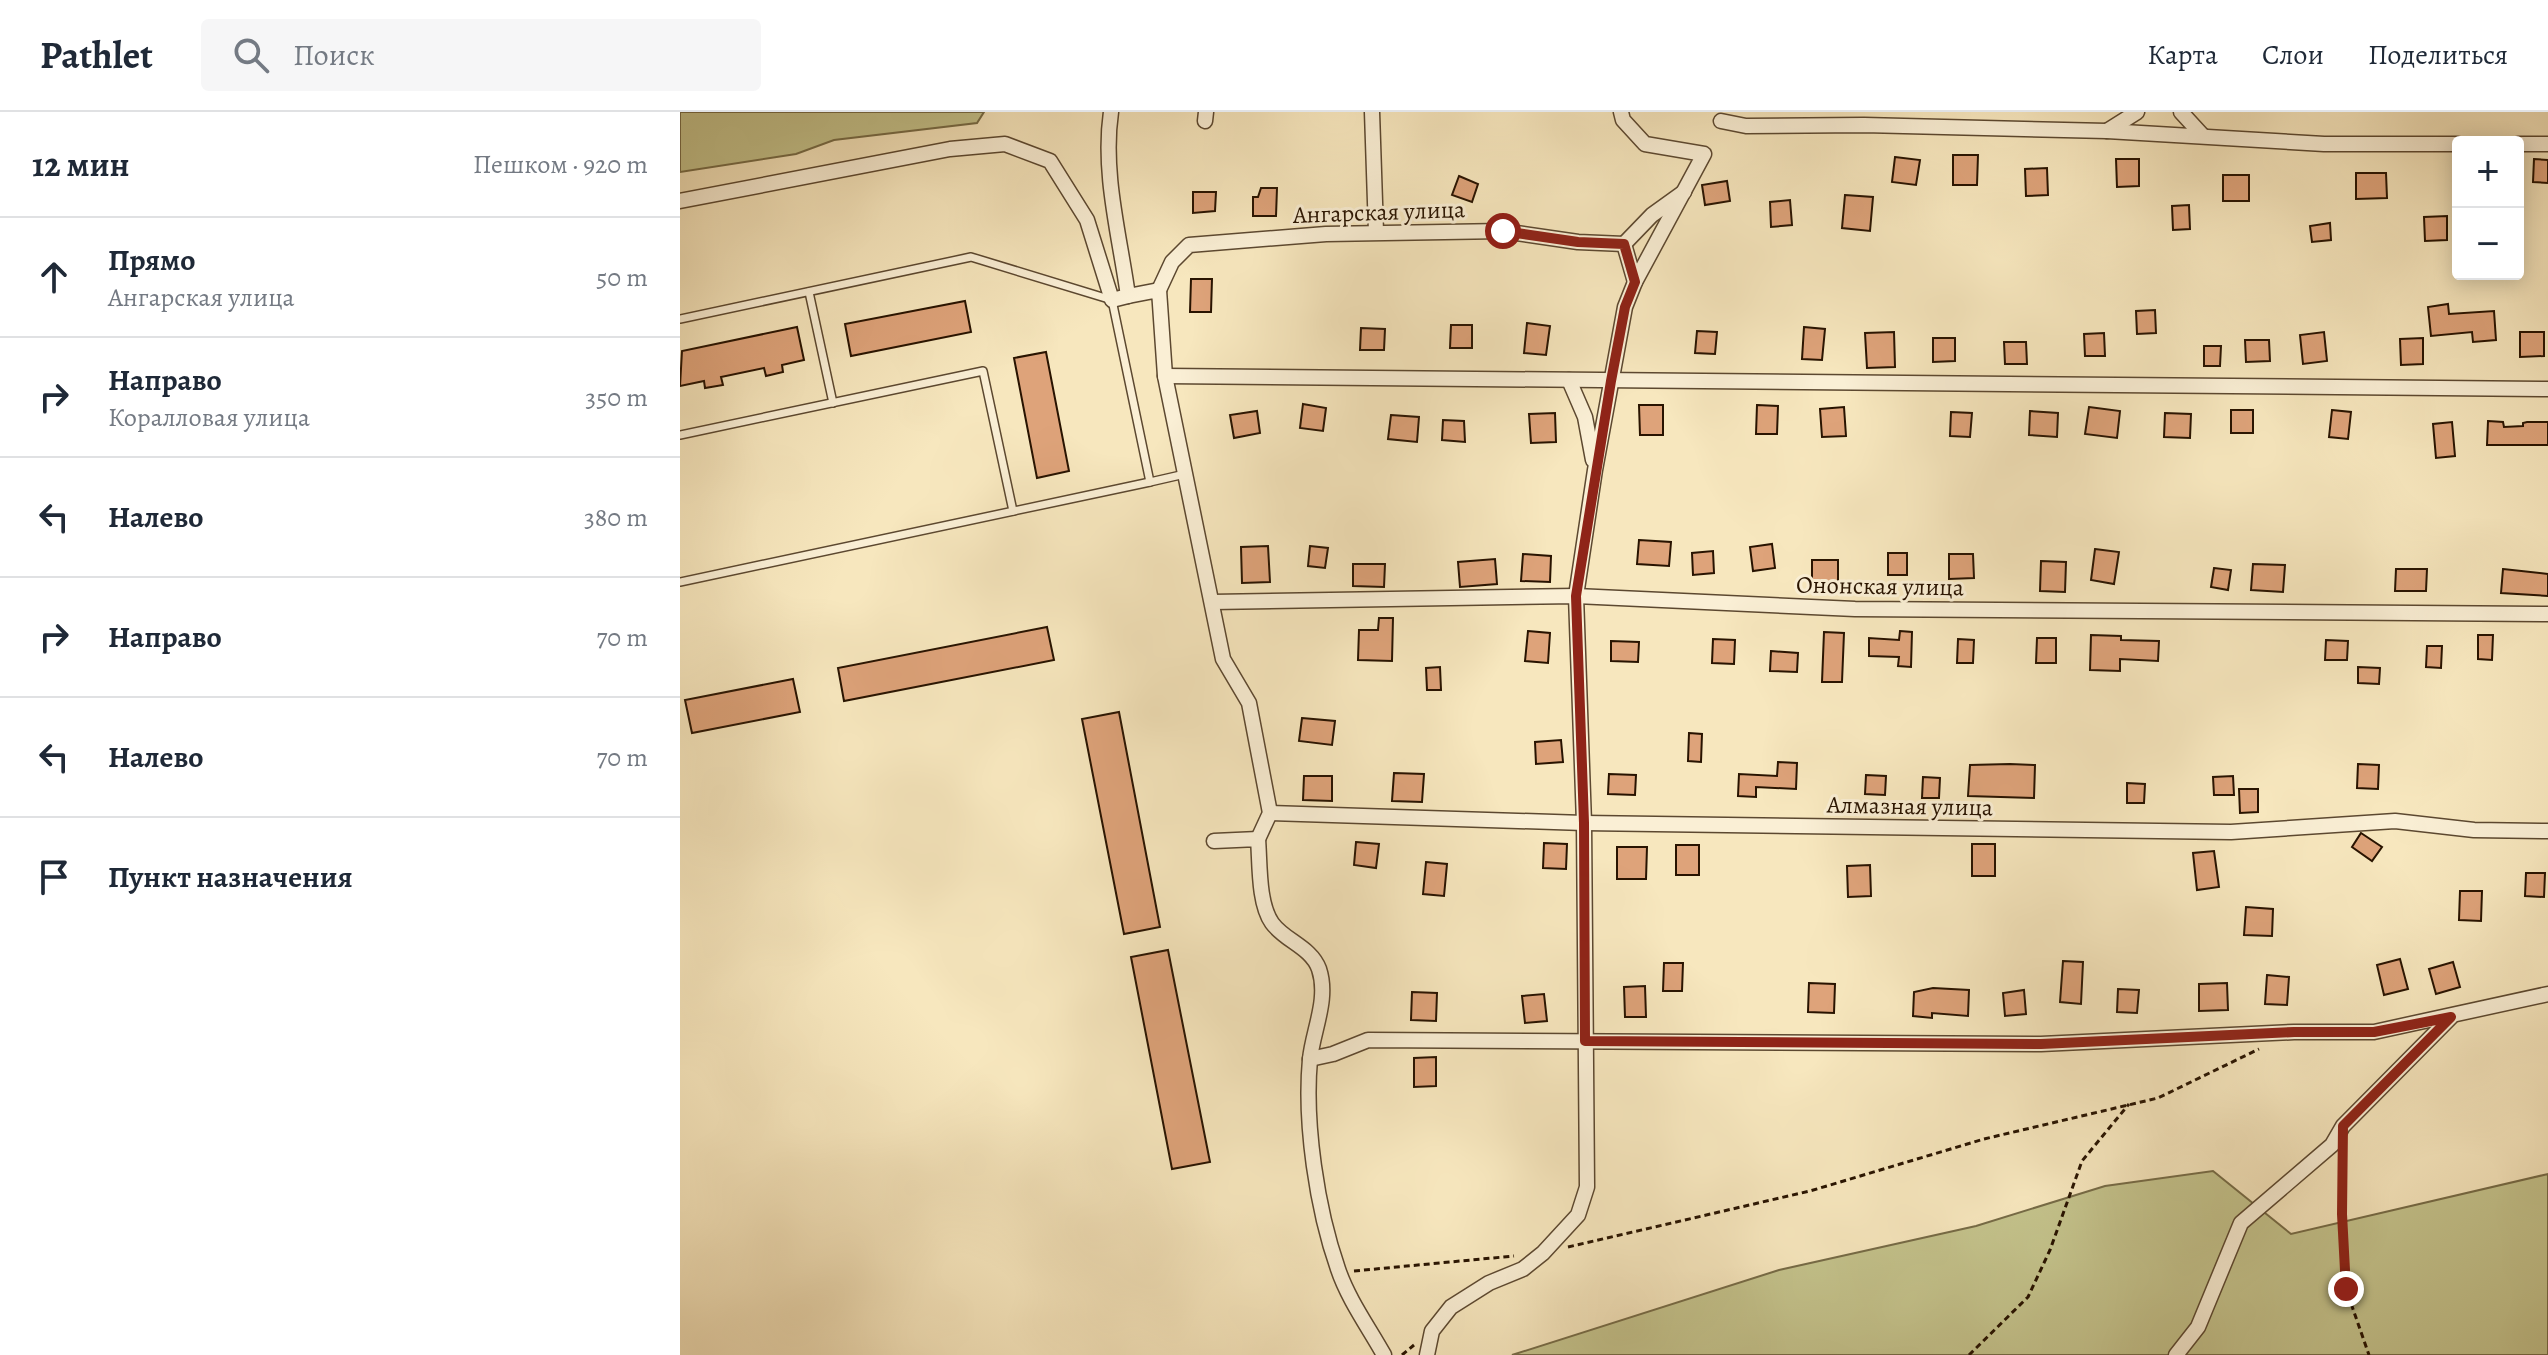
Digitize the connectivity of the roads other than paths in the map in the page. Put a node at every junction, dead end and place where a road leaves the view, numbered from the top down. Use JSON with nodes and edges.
{"nodes":[{"id":1,"x":1111,"y":112,"type":"edge"},
{"id":2,"x":1372,"y":112,"type":"edge"},
{"id":3,"x":1621,"y":112,"type":"edge"},
{"id":4,"x":2137,"y":112,"type":"edge"},
{"id":5,"x":2181,"y":112,"type":"edge"},
{"id":6,"x":1724,"y":116,"type":"edge"},
{"id":7,"x":2107,"y":131,"type":"junction"},
{"id":8,"x":2203,"y":136,"type":"junction"},
{"id":9,"x":2452,"y":144,"type":"edge"},
{"id":10,"x":2524,"y":144,"type":"edge"},
{"id":11,"x":2548,"y":144,"type":"edge"},
{"id":12,"x":1684,"y":192,"type":"junction"},
{"id":13,"x":680,"y":201,"type":"edge"},
{"id":14,"x":1376,"y":232,"type":"junction"},
{"id":15,"x":1624,"y":244,"type":"junction"},
{"id":16,"x":1635,"y":282,"type":"junction"},
{"id":17,"x":1159,"y":290,"type":"junction"},
{"id":18,"x":809,"y":292,"type":"junction"},
{"id":19,"x":1128,"y":296,"type":"junction"},
{"id":20,"x":1112,"y":300,"type":"junction"},
{"id":21,"x":680,"y":319,"type":"edge"},
{"id":22,"x":1165,"y":376,"type":"junction"},
{"id":23,"x":1569,"y":380,"type":"junction"},
{"id":24,"x":1611,"y":381,"type":"junction"},
{"id":25,"x":2548,"y":389,"type":"edge"},
{"id":26,"x":833,"y":403,"type":"junction"},
{"id":27,"x":680,"y":435,"type":"edge"},
{"id":28,"x":1595,"y":470,"type":"junction"},
{"id":29,"x":1185,"y":474,"type":"junction"},
{"id":30,"x":1150,"y":482,"type":"junction"},
{"id":31,"x":1013,"y":511,"type":"junction"},
{"id":32,"x":680,"y":582,"type":"edge"},
{"id":33,"x":1576,"y":596,"type":"junction"},
{"id":34,"x":1212,"y":602,"type":"junction"},
{"id":35,"x":2548,"y":614,"type":"edge"},
{"id":36,"x":1270,"y":813,"type":"junction"},
{"id":37,"x":1584,"y":823,"type":"junction"},
{"id":38,"x":2548,"y":831,"type":"edge"},
{"id":39,"x":1258,"y":839,"type":"junction"},
{"id":40,"x":1214,"y":841,"type":"dead end"},
{"id":41,"x":2548,"y":994,"type":"edge"},
{"id":42,"x":2451,"y":1017,"type":"junction"},
{"id":43,"x":1585,"y":1041,"type":"junction"},
{"id":44,"x":1310,"y":1059,"type":"junction"},
{"id":45,"x":1384,"y":1355,"type":"edge"},
{"id":46,"x":1427,"y":1355,"type":"edge"},
{"id":47,"x":2176,"y":1355,"type":"edge"}],
"edges":[{"from":1,"to":19,"type":"street"},
{"from":2,"to":14,"type":"street"},
{"from":3,"to":12,"type":"street"},
{"from":4,"to":7,"type":"street"},
{"from":5,"to":8,"type":"street"},
{"from":6,"to":7,"type":"street"},
{"from":7,"to":8,"type":"street"},
{"from":8,"to":9,"type":"street"},
{"from":10,"to":11,"type":"street"},
{"from":12,"to":15,"type":"street"},
{"from":12,"to":16,"type":"street"},
{"from":13,"to":20,"type":"street"},
{"from":14,"to":15,"type":"street","name":"Ангарская улица"},
{"from":14,"to":17,"type":"street","name":"Ангарская улица"},
{"from":15,"to":16,"type":"street"},
{"from":16,"to":24,"type":"street"},
{"from":17,"to":19,"type":"street"},
{"from":17,"to":22,"type":"street"},
{"from":18,"to":20,"type":"lane"},
{"from":18,"to":21,"type":"lane"},
{"from":18,"to":26,"type":"lane"},
{"from":19,"to":20,"type":"street"},
{"from":20,"to":30,"type":"lane"},
{"from":22,"to":23,"type":"street"},
{"from":22,"to":29,"type":"street"},
{"from":23,"to":24,"type":"street"},
{"from":23,"to":28,"type":"street"},
{"from":24,"to":25,"type":"street"},
{"from":24,"to":28,"type":"street"},
{"from":26,"to":27,"type":"lane"},
{"from":26,"to":31,"type":"lane"},
{"from":28,"to":33,"type":"street"},
{"from":29,"to":30,"type":"lane"},
{"from":29,"to":34,"type":"street"},
{"from":30,"to":31,"type":"lane"},
{"from":31,"to":32,"type":"lane"},
{"from":33,"to":34,"type":"street","name":"Ононская улица"},
{"from":33,"to":35,"type":"street","name":"Ононская улица"},
{"from":33,"to":37,"type":"street"},
{"from":34,"to":36,"type":"street"},
{"from":36,"to":37,"type":"street","name":"Алмазная улица"},
{"from":36,"to":39,"type":"street"},
{"from":37,"to":38,"type":"street","name":"Алмазная улица"},
{"from":37,"to":43,"type":"street"},
{"from":39,"to":40,"type":"street"},
{"from":39,"to":44,"type":"street"},
{"from":41,"to":42,"type":"street"},
{"from":42,"to":43,"type":"street"},
{"from":42,"to":47,"type":"street"},
{"from":43,"to":44,"type":"street"},
{"from":43,"to":46,"type":"street"},
{"from":44,"to":45,"type":"street"}]}
